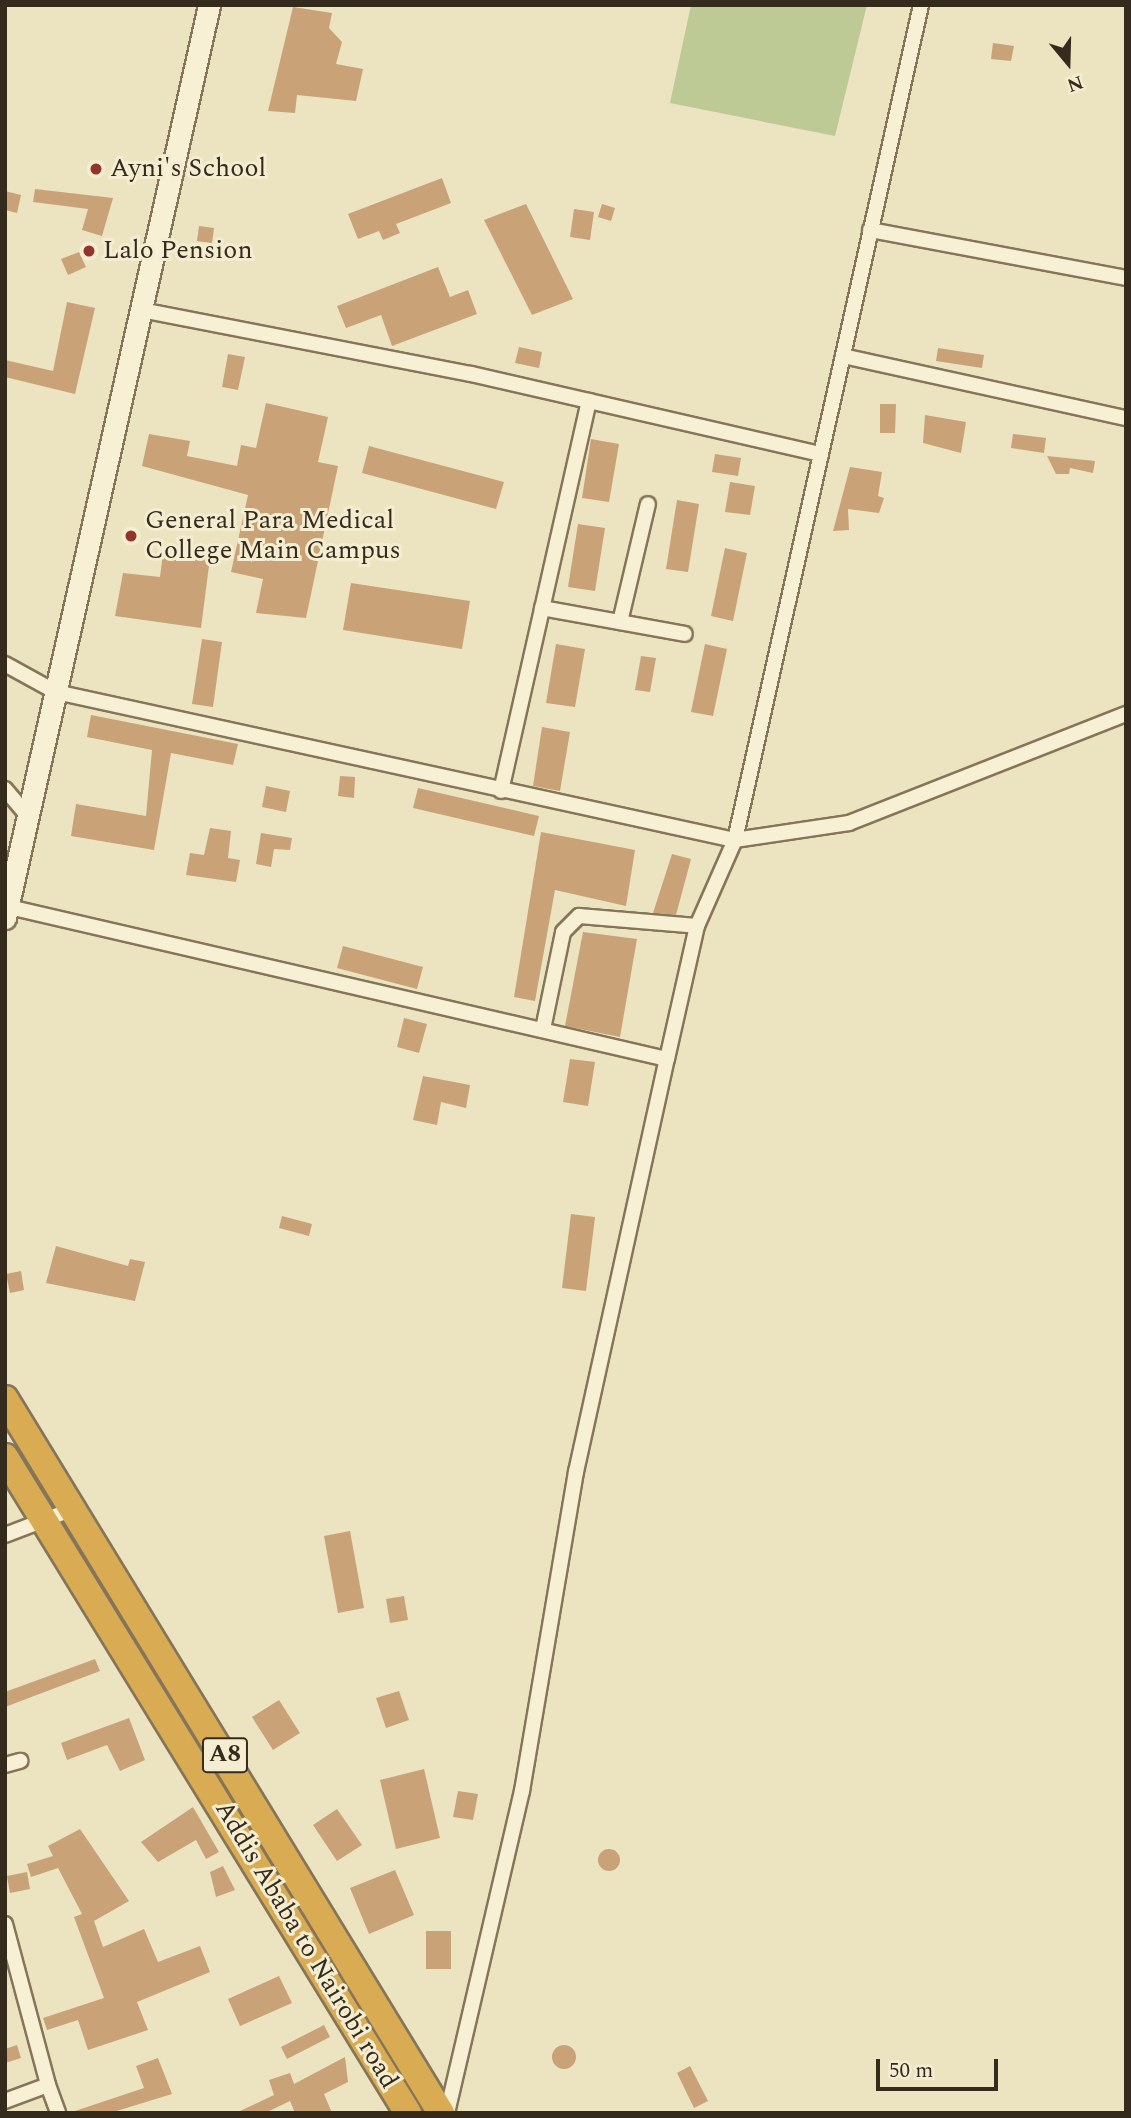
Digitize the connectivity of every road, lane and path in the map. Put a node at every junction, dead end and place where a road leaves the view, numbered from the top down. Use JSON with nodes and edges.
{"nodes":[{"id":1,"x":209,"y":5,"type":"edge"},
{"id":2,"x":920,"y":5,"type":"edge"},
{"id":3,"x":870,"y":230,"type":"junction"},
{"id":4,"x":1126,"y":278,"type":"edge"},
{"id":5,"x":141,"y":310,"type":"junction"},
{"id":6,"x":842,"y":356,"type":"junction"},
{"id":7,"x":589,"y":401,"type":"junction"},
{"id":8,"x":1126,"y":418,"type":"edge"},
{"id":9,"x":821,"y":454,"type":"junction"},
{"id":10,"x":648,"y":504,"type":"dead end"},
{"id":11,"x":542,"y":608,"type":"junction"},
{"id":12,"x":620,"y":622,"type":"junction"},
{"id":13,"x":684,"y":634,"type":"dead end"},
{"id":14,"x":5,"y":664,"type":"edge"},
{"id":15,"x":56,"y":692,"type":"junction"},
{"id":16,"x":1126,"y":714,"type":"edge"},
{"id":17,"x":5,"y":789,"type":"edge"},
{"id":18,"x":501,"y":790,"type":"junction"},
{"id":19,"x":29,"y":818,"type":"junction"},
{"id":20,"x":736,"y":840,"type":"junction"},
{"id":21,"x":7,"y":913,"type":"edge"},
{"id":22,"x":697,"y":926,"type":"junction"},
{"id":23,"x":544,"y":1029,"type":"junction"},
{"id":24,"x":667,"y":1059,"type":"junction"},
{"id":25,"x":5,"y":1399,"type":"edge"},
{"id":26,"x":5,"y":1457,"type":"edge"},
{"id":27,"x":73,"y":1509,"type":"junction"},
{"id":28,"x":46,"y":1521,"type":"junction"},
{"id":29,"x":5,"y":1535,"type":"edge"},
{"id":30,"x":5,"y":1924,"type":"edge"},
{"id":31,"x":48,"y":2085,"type":"junction"},
{"id":32,"x":5,"y":2101,"type":"edge"},
{"id":33,"x":58,"y":2113,"type":"edge"},
{"id":34,"x":408,"y":2113,"type":"edge"},
{"id":35,"x":441,"y":2113,"type":"edge"},
{"id":36,"x":446,"y":2113,"type":"edge"}],
"edges":[{"from":1,"to":5,"type":"main road"},
{"from":2,"to":3,"type":"street"},
{"from":3,"to":4,"type":"street"},
{"from":3,"to":6,"type":"street"},
{"from":5,"to":7,"type":"street"},
{"from":5,"to":15,"type":"main road"},
{"from":6,"to":8,"type":"street"},
{"from":6,"to":9,"type":"street"},
{"from":7,"to":9,"type":"street"},
{"from":7,"to":11,"type":"street"},
{"from":9,"to":20,"type":"street"},
{"from":10,"to":12,"type":"street"},
{"from":11,"to":12,"type":"street"},
{"from":11,"to":18,"type":"street"},
{"from":12,"to":13,"type":"street"},
{"from":14,"to":15,"type":"street"},
{"from":15,"to":18,"type":"street"},
{"from":15,"to":19,"type":"main road"},
{"from":16,"to":20,"type":"street"},
{"from":17,"to":19,"type":"street"},
{"from":18,"to":20,"type":"street"},
{"from":19,"to":21,"type":"main road"},
{"from":20,"to":22,"type":"street"},
{"from":21,"to":23,"type":"street"},
{"from":22,"to":23,"type":"street"},
{"from":22,"to":24,"type":"street"},
{"from":23,"to":24,"type":"street"},
{"from":24,"to":36,"type":"street"},
{"from":25,"to":27,"type":"highway","name":"Addis Ababa to Nairobi road","number":"A8"},
{"from":26,"to":28,"type":"highway","name":"Addis Ababa to Nairobi road","number":"A8"},
{"from":27,"to":28,"type":"street"},
{"from":27,"to":35,"type":"highway","name":"Addis Ababa to Nairobi road","number":"A8"},
{"from":28,"to":29,"type":"street"},
{"from":28,"to":34,"type":"highway","name":"Addis Ababa to Nairobi road","number":"A8"},
{"from":30,"to":31,"type":"street"},
{"from":31,"to":32,"type":"street"},
{"from":31,"to":33,"type":"street"}]}
